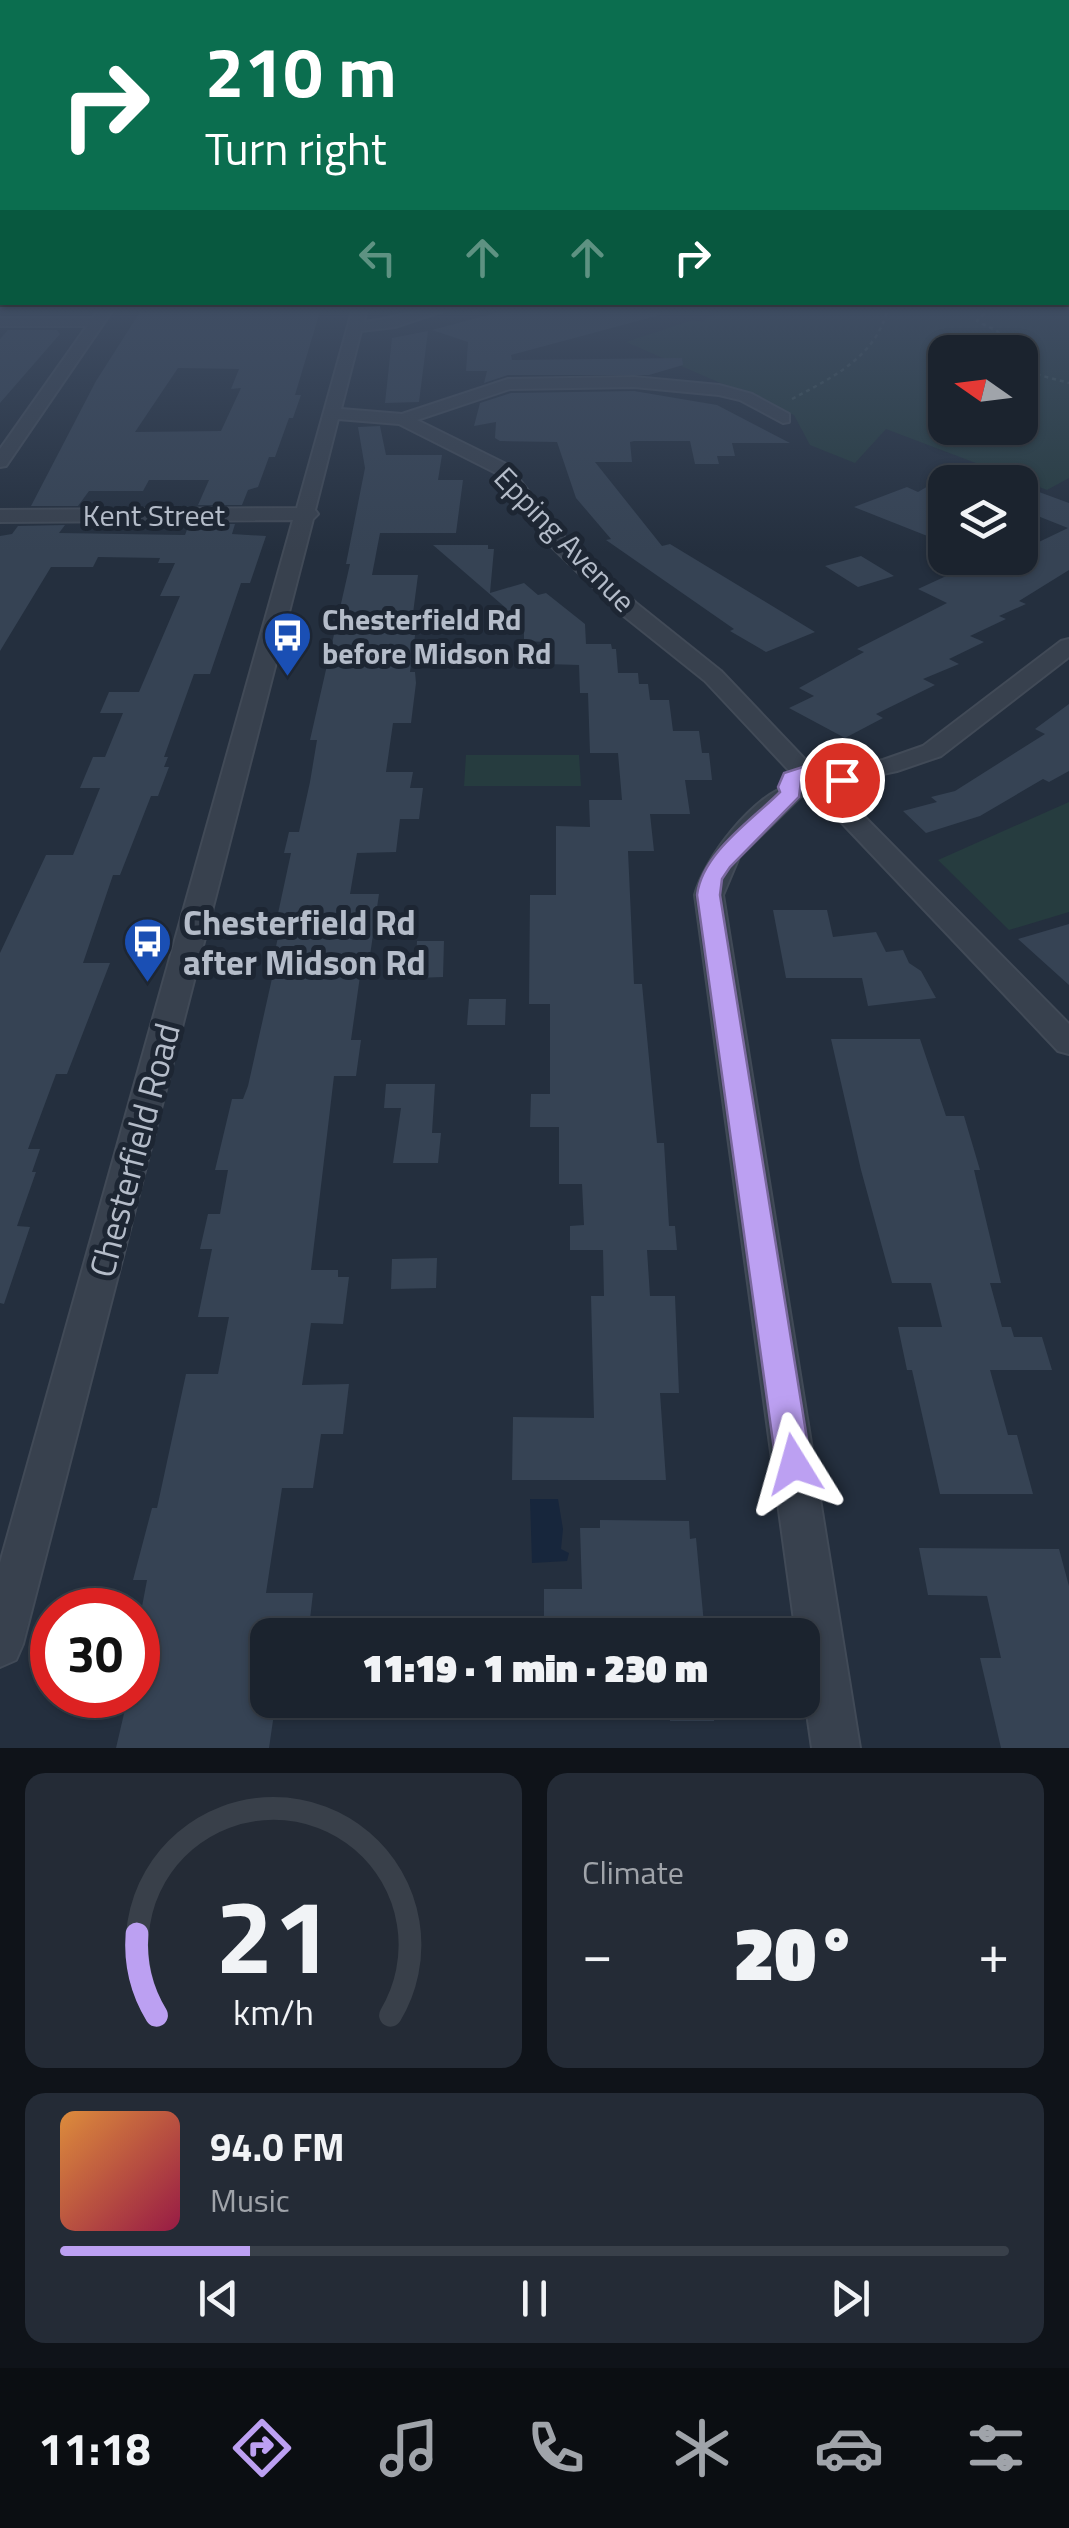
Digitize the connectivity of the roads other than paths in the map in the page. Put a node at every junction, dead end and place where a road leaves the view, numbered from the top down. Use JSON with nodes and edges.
{"nodes":[{"id":1,"x":50,"y":390,"type":"edge"},
{"id":2,"x":340,"y":390,"type":"edge"},
{"id":3,"x":483,"y":390,"type":"edge"},
{"id":4,"x":713,"y":390,"type":"edge"},
{"id":5,"x":334,"y":414,"type":"junction"},
{"id":6,"x":778,"y":414,"type":"road end"},
{"id":7,"x":403,"y":419,"type":"junction"},
{"id":8,"x":0,"y":462,"type":"edge"},
{"id":9,"x":308,"y":514,"type":"junction"},
{"id":10,"x":0,"y":516,"type":"edge"},
{"id":11,"x":1069,"y":646,"type":"edge"},
{"id":12,"x":798,"y":782,"type":"junction"},
{"id":13,"x":836,"y":789,"type":"junction"},
{"id":14,"x":1069,"y":1043,"type":"edge"},
{"id":15,"x":0,"y":1644,"type":"edge"},
{"id":16,"x":836,"y":1748,"type":"edge"}],
"edges":[{"from":1,"to":8,"type":"street"},
{"from":2,"to":5,"type":"street","name":"Chesterfield Road"},
{"from":3,"to":7,"type":"street"},
{"from":4,"to":6,"type":"street"},
{"from":5,"to":7,"type":"street","name":"Epping Avenue"},
{"from":5,"to":9,"type":"street","name":"Chesterfield Road"},
{"from":7,"to":12,"type":"street","name":"Epping Avenue"},
{"from":9,"to":10,"type":"street","name":"Kent Street"},
{"from":9,"to":15,"type":"street","name":"Chesterfield Road"},
{"from":11,"to":13,"type":"street"},
{"from":12,"to":13,"type":"street"},
{"from":12,"to":16,"type":"street"},
{"from":13,"to":14,"type":"street"}]}
